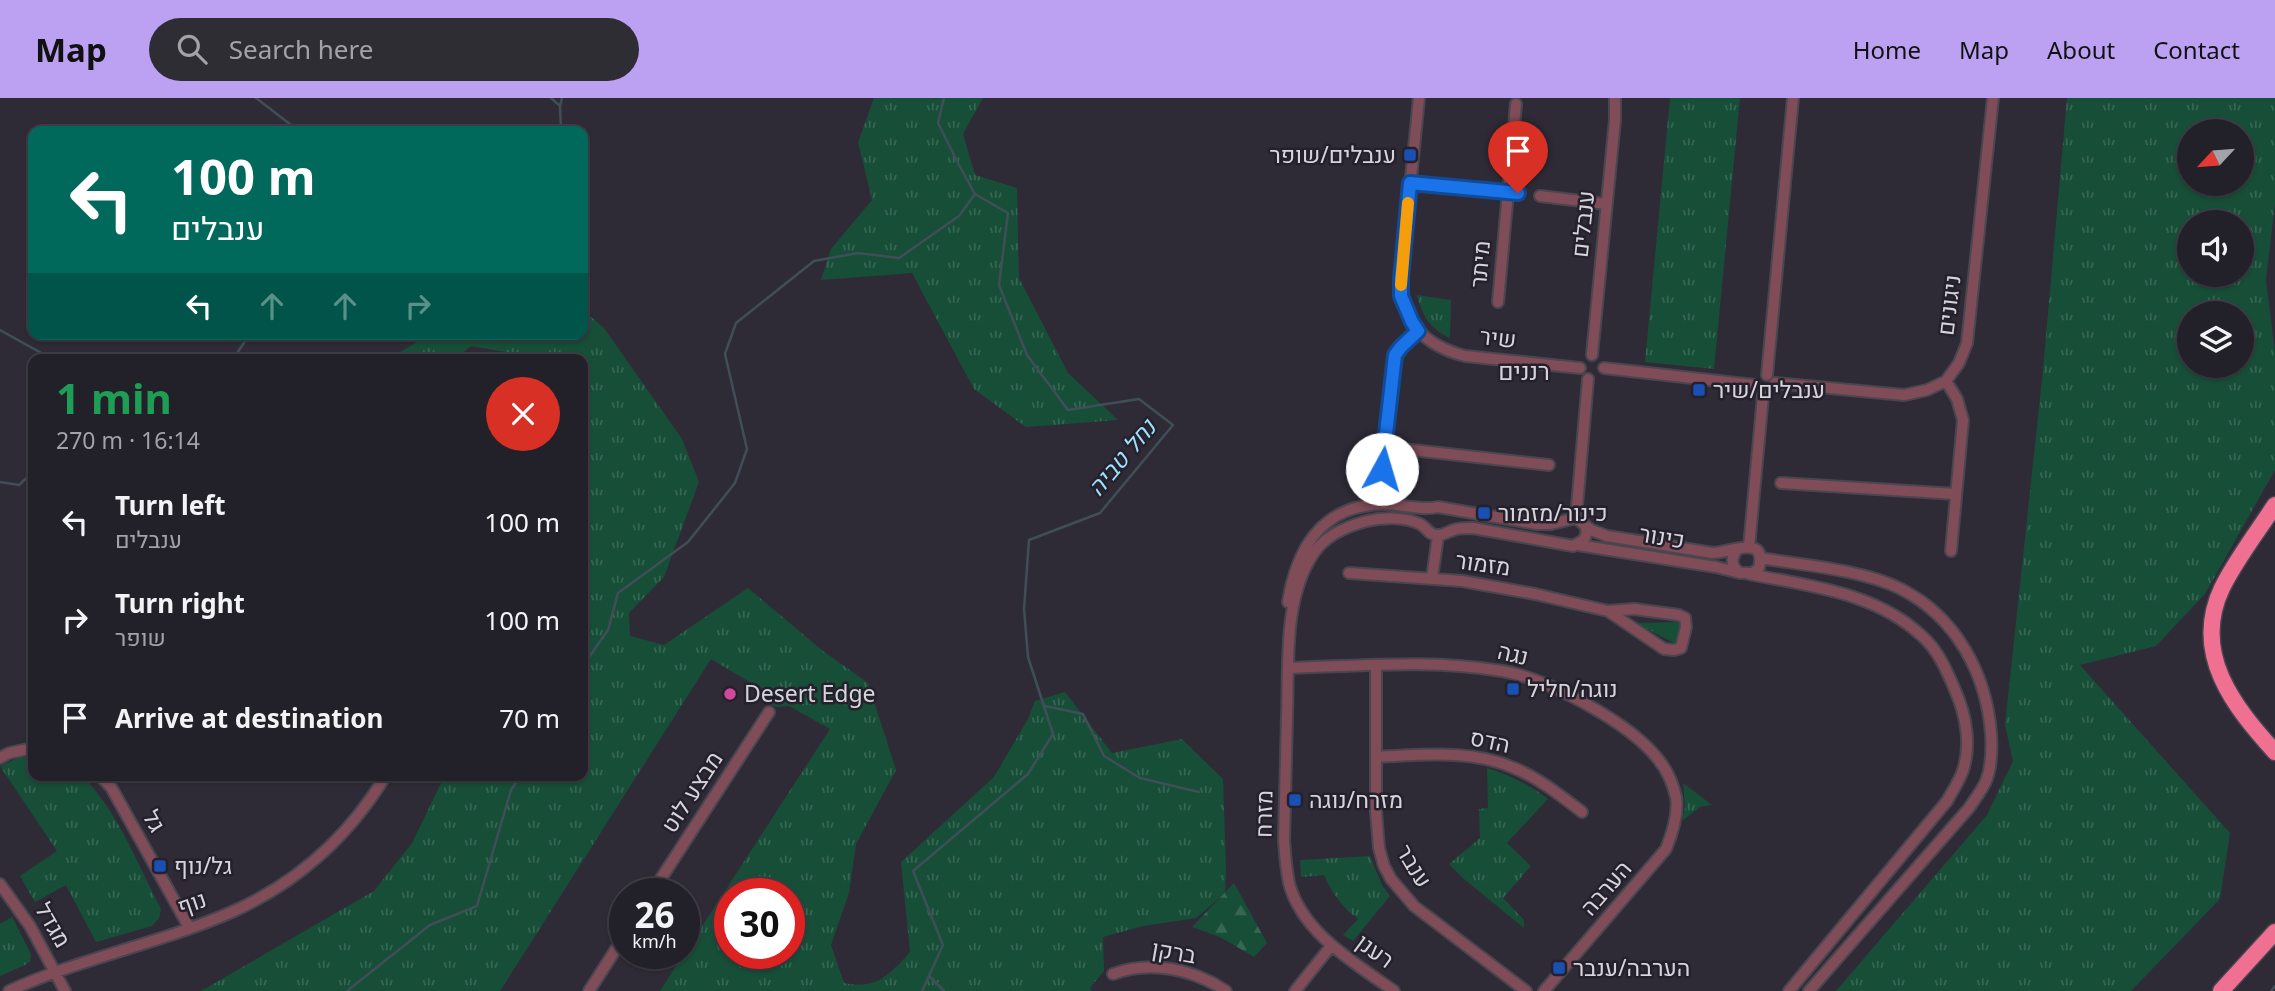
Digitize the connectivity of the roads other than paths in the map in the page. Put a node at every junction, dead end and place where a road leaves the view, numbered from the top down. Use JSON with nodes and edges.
{"nodes":[{"id":1,"x":1419,"y":98,"type":"edge"},
{"id":2,"x":1615,"y":98,"type":"edge"},
{"id":3,"x":1793,"y":98,"type":"edge"},
{"id":4,"x":1993,"y":98,"type":"edge"},
{"id":5,"x":1516,"y":104,"type":"dead end"},
{"id":6,"x":1410,"y":183,"type":"junction"},
{"id":7,"x":1513,"y":193,"type":"junction"},
{"id":8,"x":1540,"y":197,"type":"dead end"},
{"id":9,"x":1606,"y":204,"type":"junction"},
{"id":10,"x":1498,"y":302,"type":"dead end"},
{"id":11,"x":1418,"y":331,"type":"junction"},
{"id":12,"x":1592,"y":355,"type":"junction"},
{"id":13,"x":1580,"y":368,"type":"junction"},
{"id":14,"x":1604,"y":368,"type":"junction"},
{"id":15,"x":1588,"y":379,"type":"junction"},
{"id":16,"x":1771,"y":379,"type":"junction"},
{"id":17,"x":1946,"y":381,"type":"junction"},
{"id":18,"x":1754,"y":385,"type":"junction"},
{"id":19,"x":1763,"y":396,"type":"junction"},
{"id":20,"x":1385,"y":447,"type":"junction"},
{"id":21,"x":1549,"y":466,"type":"dead end"},
{"id":22,"x":1382,"y":469,"type":"dead end"},
{"id":23,"x":1781,"y":483,"type":"dead end"},
{"id":24,"x":1956,"y":494,"type":"junction"},
{"id":25,"x":2275,"y":505,"type":"edge"},
{"id":26,"x":1430,"y":510,"type":"junction"},
{"id":27,"x":1446,"y":510,"type":"junction"},
{"id":28,"x":1575,"y":520,"type":"junction"},
{"id":29,"x":1425,"y":527,"type":"junction"},
{"id":30,"x":1443,"y":534,"type":"junction"},
{"id":31,"x":1565,"y":544,"type":"junction"},
{"id":32,"x":1578,"y":545,"type":"junction"},
{"id":33,"x":1743,"y":548,"type":"junction"},
{"id":34,"x":1951,"y":551,"type":"dead end"},
{"id":35,"x":1760,"y":558,"type":"junction"},
{"id":36,"x":1349,"y":573,"type":"dead end"},
{"id":37,"x":1744,"y":574,"type":"junction"},
{"id":38,"x":1432,"y":579,"type":"junction"},
{"id":39,"x":1608,"y":611,"type":"junction"},
{"id":40,"x":1376,"y":665,"type":"junction"},
{"id":41,"x":1289,"y":668,"type":"junction"},
{"id":42,"x":769,"y":712,"type":"dead end"},
{"id":43,"x":28,"y":749,"type":"edge"},
{"id":44,"x":2275,"y":752,"type":"edge"},
{"id":45,"x":1376,"y":757,"type":"junction"},
{"id":46,"x":0,"y":758,"type":"edge"},
{"id":47,"x":105,"y":781,"type":"edge"},
{"id":48,"x":382,"y":781,"type":"edge"},
{"id":49,"x":1676,"y":800,"type":"joint"},
{"id":50,"x":1582,"y":812,"type":"dead end"},
{"id":51,"x":661,"y":878,"type":"edge"},
{"id":52,"x":0,"y":884,"type":"edge"},
{"id":53,"x":189,"y":927,"type":"junction"},
{"id":54,"x":2275,"y":932,"type":"edge"},
{"id":55,"x":1331,"y":946,"type":"junction"},
{"id":56,"x":609,"y":960,"type":"edge"},
{"id":57,"x":56,"y":973,"type":"junction"},
{"id":58,"x":1113,"y":974,"type":"dead end"},
{"id":59,"x":9,"y":991,"type":"edge"},
{"id":60,"x":65,"y":991,"type":"edge"},
{"id":61,"x":589,"y":991,"type":"edge"},
{"id":62,"x":1226,"y":991,"type":"edge"},
{"id":63,"x":1295,"y":991,"type":"edge"},
{"id":64,"x":1394,"y":991,"type":"edge"},
{"id":65,"x":1526,"y":991,"type":"edge"},
{"id":66,"x":1544,"y":991,"type":"edge"},
{"id":67,"x":1789,"y":991,"type":"edge"},
{"id":68,"x":1809,"y":991,"type":"edge"},
{"id":69,"x":2221,"y":991,"type":"edge"}],
"edges":[{"from":1,"to":6,"type":"street"},
{"from":2,"to":9,"type":"street","name":"ענבלים"},
{"from":3,"to":16,"type":"street"},
{"from":4,"to":17,"type":"street","name":"ניגונים"},
{"from":5,"to":7,"type":"street","name":"מיתר"},
{"from":6,"to":7,"type":"street"},
{"from":6,"to":11,"type":"street"},
{"from":7,"to":10,"type":"street","name":"מיתר"},
{"from":8,"to":9,"type":"street"},
{"from":9,"to":12,"type":"street","name":"ענבלים"},
{"from":11,"to":13,"type":"street","name":"שיר"},
{"from":11,"to":20,"type":"street"},
{"from":12,"to":13,"type":"street"},
{"from":12,"to":14,"type":"street"},
{"from":13,"to":15,"type":"street"},
{"from":14,"to":15,"type":"street"},
{"from":14,"to":18,"type":"street"},
{"from":15,"to":28,"type":"street"},
{"from":16,"to":17,"type":"street"},
{"from":16,"to":18,"type":"street"},
{"from":16,"to":19,"type":"street"},
{"from":17,"to":24,"type":"street"},
{"from":18,"to":19,"type":"street"},
{"from":19,"to":33,"type":"street"},
{"from":20,"to":21,"type":"street"},
{"from":20,"to":22,"type":"street"},
{"from":23,"to":24,"type":"street"},
{"from":24,"to":34,"type":"street"},
{"from":25,"to":44,"type":"highway"},
{"from":26,"to":27,"type":"street"},
{"from":26,"to":29,"type":"street"},
{"from":26,"to":41,"type":"street","name":"מזרח"},
{"from":27,"to":28,"type":"street","name":"כינור"},
{"from":27,"to":30,"type":"street"},
{"from":28,"to":31,"type":"street"},
{"from":28,"to":32,"type":"street"},
{"from":28,"to":33,"type":"street","name":"כינור"},
{"from":29,"to":30,"type":"street"},
{"from":29,"to":41,"type":"street","name":"מזרח"},
{"from":30,"to":31,"type":"street"},
{"from":30,"to":38,"type":"street"},
{"from":31,"to":32,"type":"street","name":"כינור"},
{"from":32,"to":37,"type":"street","name":"כינור"},
{"from":33,"to":35,"type":"street"},
{"from":33,"to":37,"type":"street"},
{"from":35,"to":37,"type":"street"},
{"from":35,"to":68,"type":"street"},
{"from":36,"to":38,"type":"street","name":"מזמור"},
{"from":37,"to":67,"type":"street","name":"כינור"},
{"from":38,"to":39,"type":"street","name":"מזמור"},
{"from":39,"to":39,"type":"street","name":"מזמור"},
{"from":40,"to":41,"type":"street","name":"נגה"},
{"from":40,"to":45,"type":"street","name":"ענבר"},
{"from":40,"to":49,"type":"street","name":"נגה"},
{"from":41,"to":55,"type":"street","name":"מזרח"},
{"from":42,"to":51,"type":"street","name":"מבצע לוט"},
{"from":43,"to":46,"type":"street"},
{"from":45,"to":50,"type":"street","name":"הדס"},
{"from":45,"to":65,"type":"street","name":"ענבר"},
{"from":47,"to":53,"type":"street","name":"גל"},
{"from":48,"to":53,"type":"street","name":"נוף"},
{"from":49,"to":66,"type":"street","name":"הערבה"},
{"from":52,"to":57,"type":"street","name":"מגדל"},
{"from":53,"to":57,"type":"street","name":"נוף"},
{"from":54,"to":69,"type":"highway"},
{"from":55,"to":63,"type":"street"},
{"from":55,"to":64,"type":"street","name":"רענן"},
{"from":56,"to":61,"type":"street"},
{"from":57,"to":59,"type":"street","name":"נוף"},
{"from":57,"to":60,"type":"street","name":"מגדל"},
{"from":58,"to":62,"type":"street","name":"ברקן"}]}
